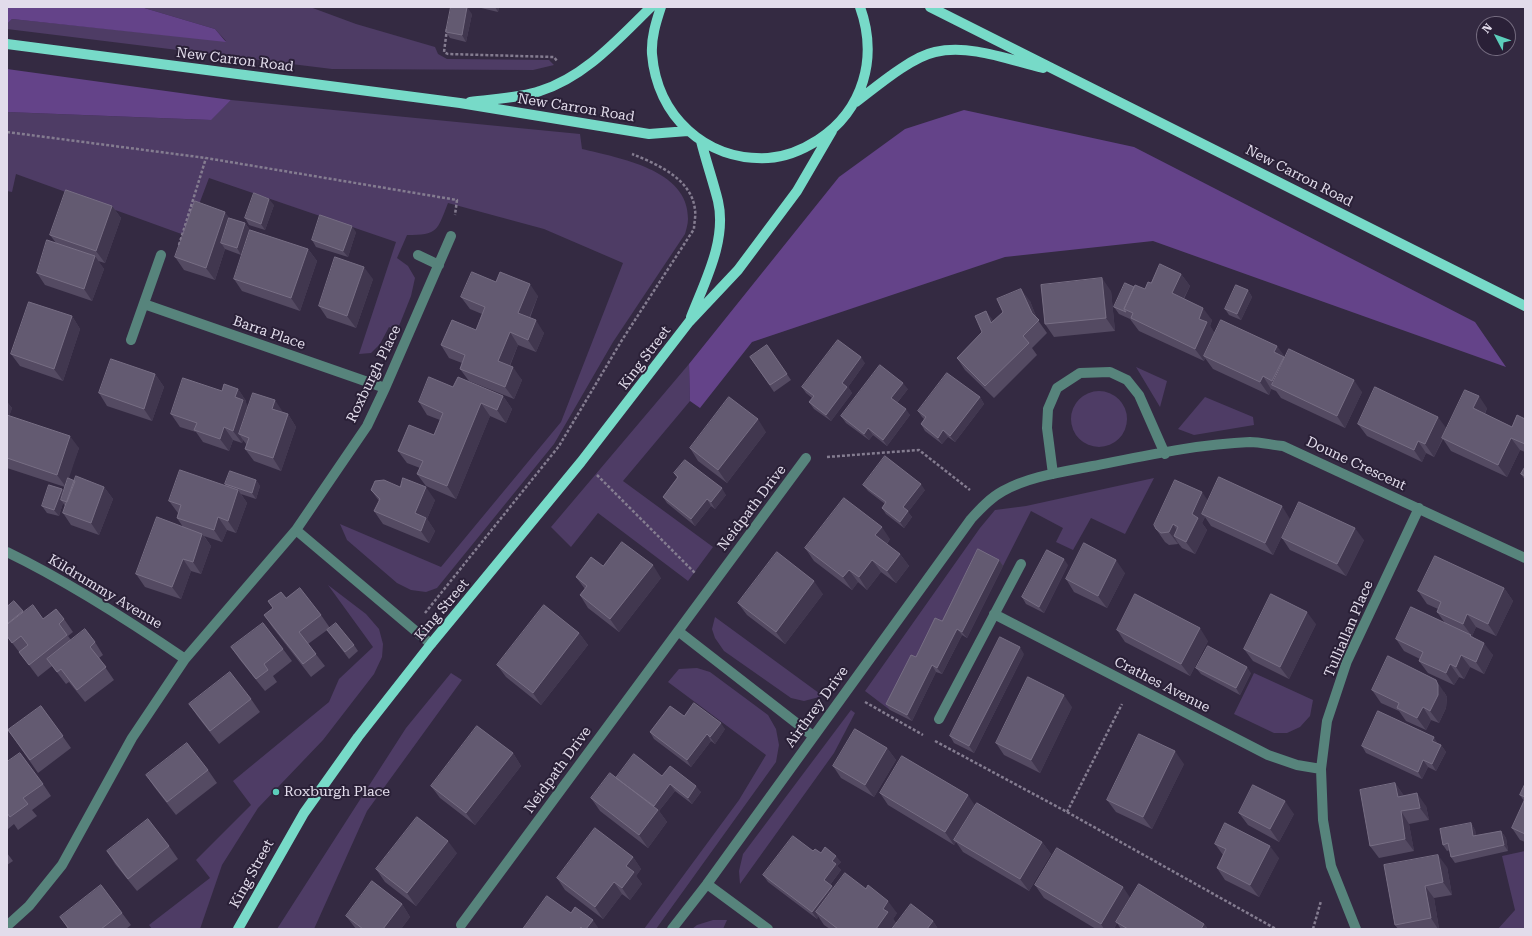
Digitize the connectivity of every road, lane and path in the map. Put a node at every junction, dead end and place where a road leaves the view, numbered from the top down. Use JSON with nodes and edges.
{"nodes":[{"id":1,"x":651,"y":7,"type":"edge"},
{"id":2,"x":661,"y":7,"type":"edge"},
{"id":3,"x":860,"y":7,"type":"edge"},
{"id":4,"x":930,"y":7,"type":"edge"},
{"id":5,"x":447,"y":28,"type":"edge"},
{"id":6,"x":7,"y":44,"type":"edge"},
{"id":7,"x":1060,"y":72,"type":"junction"},
{"id":8,"x":571,"y":78,"type":"junction"},
{"id":9,"x":855,"y":102,"type":"junction"},
{"id":10,"x":460,"y":103,"type":"junction"},
{"id":11,"x":688,"y":131,"type":"junction"},
{"id":12,"x":832,"y":131,"type":"junction"},
{"id":13,"x":7,"y":132,"type":"edge"},
{"id":14,"x":701,"y":141,"type":"junction"},
{"id":15,"x":624,"y":152,"type":"dead end"},
{"id":16,"x":206,"y":158,"type":"junction"},
{"id":17,"x":451,"y":236,"type":"joint"},
{"id":18,"x":161,"y":255,"type":"joint"},
{"id":19,"x":418,"y":255,"type":"dead end"},
{"id":20,"x":439,"y":265,"type":"junction"},
{"id":21,"x":144,"y":304,"type":"junction"},
{"id":22,"x":1525,"y":306,"type":"edge"},
{"id":23,"x":689,"y":322,"type":"junction"},
{"id":24,"x":131,"y":340,"type":"dead end"},
{"id":25,"x":385,"y":388,"type":"junction"},
{"id":26,"x":559,"y":446,"type":"junction"},
{"id":27,"x":1165,"y":454,"type":"junction"},
{"id":28,"x":806,"y":458,"type":"joint"},
{"id":29,"x":581,"y":462,"type":"junction"},
{"id":30,"x":1053,"y":474,"type":"junction"},
{"id":31,"x":986,"y":503,"type":"junction"},
{"id":32,"x":1418,"y":508,"type":"junction"},
{"id":33,"x":296,"y":530,"type":"junction"},
{"id":34,"x":7,"y":552,"type":"edge"},
{"id":35,"x":1525,"y":558,"type":"edge"},
{"id":36,"x":1021,"y":564,"type":"dead end"},
{"id":37,"x":710,"y":588,"type":"junction"},
{"id":38,"x":994,"y":614,"type":"junction"},
{"id":39,"x":412,"y":629,"type":"junction"},
{"id":40,"x":678,"y":631,"type":"junction"},
{"id":41,"x":431,"y":644,"type":"junction"},
{"id":42,"x":185,"y":659,"type":"junction"},
{"id":43,"x":1132,"y":685,"type":"junction"},
{"id":44,"x":846,"y":691,"type":"junction"},
{"id":45,"x":939,"y":719,"type":"dead end"},
{"id":46,"x":814,"y":736,"type":"junction"},
{"id":47,"x":1321,"y":768,"type":"junction"},
{"id":48,"x":1067,"y":812,"type":"junction"},
{"id":49,"x":707,"y":884,"type":"junction"},
{"id":50,"x":461,"y":925,"type":"dead end"},
{"id":51,"x":7,"y":926,"type":"edge"},
{"id":52,"x":238,"y":929,"type":"edge"},
{"id":53,"x":672,"y":929,"type":"edge"},
{"id":54,"x":768,"y":929,"type":"edge"},
{"id":55,"x":1276,"y":929,"type":"edge"},
{"id":56,"x":1356,"y":929,"type":"edge"}],
"edges":[{"from":1,"to":8,"type":"main road","name":"New Carron Road"},
{"from":2,"to":11,"type":"main road"},
{"from":3,"to":9,"type":"main road"},
{"from":4,"to":7,"type":"main road","name":"New Carron Road"},
{"from":5,"to":8,"type":"path"},
{"from":6,"to":10,"type":"main road","name":"New Carron Road"},
{"from":7,"to":9,"type":"main road","name":"New Carron Road"},
{"from":7,"to":22,"type":"main road","name":"New Carron Road"},
{"from":8,"to":10,"type":"main road","name":"New Carron Road"},
{"from":9,"to":12,"type":"main road"},
{"from":10,"to":11,"type":"main road","name":"New Carron Road"},
{"from":11,"to":14,"type":"main road"},
{"from":12,"to":14,"type":"main road"},
{"from":12,"to":23,"type":"main road","name":"King Street"},
{"from":13,"to":16,"type":"path"},
{"from":14,"to":23,"type":"main road","name":"King Street"},
{"from":15,"to":26,"type":"path"},
{"from":16,"to":17,"type":"path"},
{"from":16,"to":18,"type":"path"},
{"from":17,"to":20,"type":"street","name":"Roxburgh Place"},
{"from":18,"to":21,"type":"street"},
{"from":19,"to":20,"type":"street"},
{"from":20,"to":25,"type":"street","name":"Roxburgh Place"},
{"from":21,"to":24,"type":"street"},
{"from":21,"to":25,"type":"street","name":"Barra Place"},
{"from":23,"to":29,"type":"main road","name":"King Street"},
{"from":25,"to":33,"type":"street","name":"Roxburgh Place"},
{"from":26,"to":29,"type":"path"},
{"from":26,"to":39,"type":"path"},
{"from":27,"to":30,"type":"street","name":"Doune Crescent"},
{"from":27,"to":30,"type":"street"},
{"from":27,"to":32,"type":"street","name":"Doune Crescent"},
{"from":28,"to":31,"type":"path"},
{"from":28,"to":37,"type":"street","name":"Neidpath Drive"},
{"from":29,"to":37,"type":"path"},
{"from":29,"to":41,"type":"main road","name":"King Street"},
{"from":30,"to":31,"type":"street","name":"Doune Crescent"},
{"from":31,"to":44,"type":"street","name":"Airthrey Drive"},
{"from":32,"to":35,"type":"street","name":"Doune Crescent"},
{"from":32,"to":47,"type":"street","name":"Tulliallan Place"},
{"from":33,"to":39,"type":"street"},
{"from":33,"to":42,"type":"street","name":"Roxburgh Place"},
{"from":34,"to":42,"type":"street","name":"Kildrummy Avenue"},
{"from":36,"to":38,"type":"street"},
{"from":37,"to":40,"type":"street","name":"Neidpath Drive"},
{"from":38,"to":43,"type":"street","name":"Crathes Avenue"},
{"from":38,"to":45,"type":"street"},
{"from":39,"to":41,"type":"street"},
{"from":40,"to":46,"type":"street"},
{"from":40,"to":50,"type":"street","name":"Neidpath Drive"},
{"from":41,"to":52,"type":"main road","name":"King Street"},
{"from":42,"to":51,"type":"street","name":"Roxburgh Place"},
{"from":43,"to":47,"type":"street","name":"Crathes Avenue"},
{"from":43,"to":48,"type":"path"},
{"from":44,"to":46,"type":"street","name":"Airthrey Drive"},
{"from":44,"to":48,"type":"path"},
{"from":46,"to":49,"type":"street","name":"Airthrey Drive"},
{"from":47,"to":56,"type":"street","name":"Tulliallan Place"},
{"from":48,"to":55,"type":"path"},
{"from":49,"to":53,"type":"street","name":"Airthrey Drive"},
{"from":49,"to":54,"type":"street"}]}
